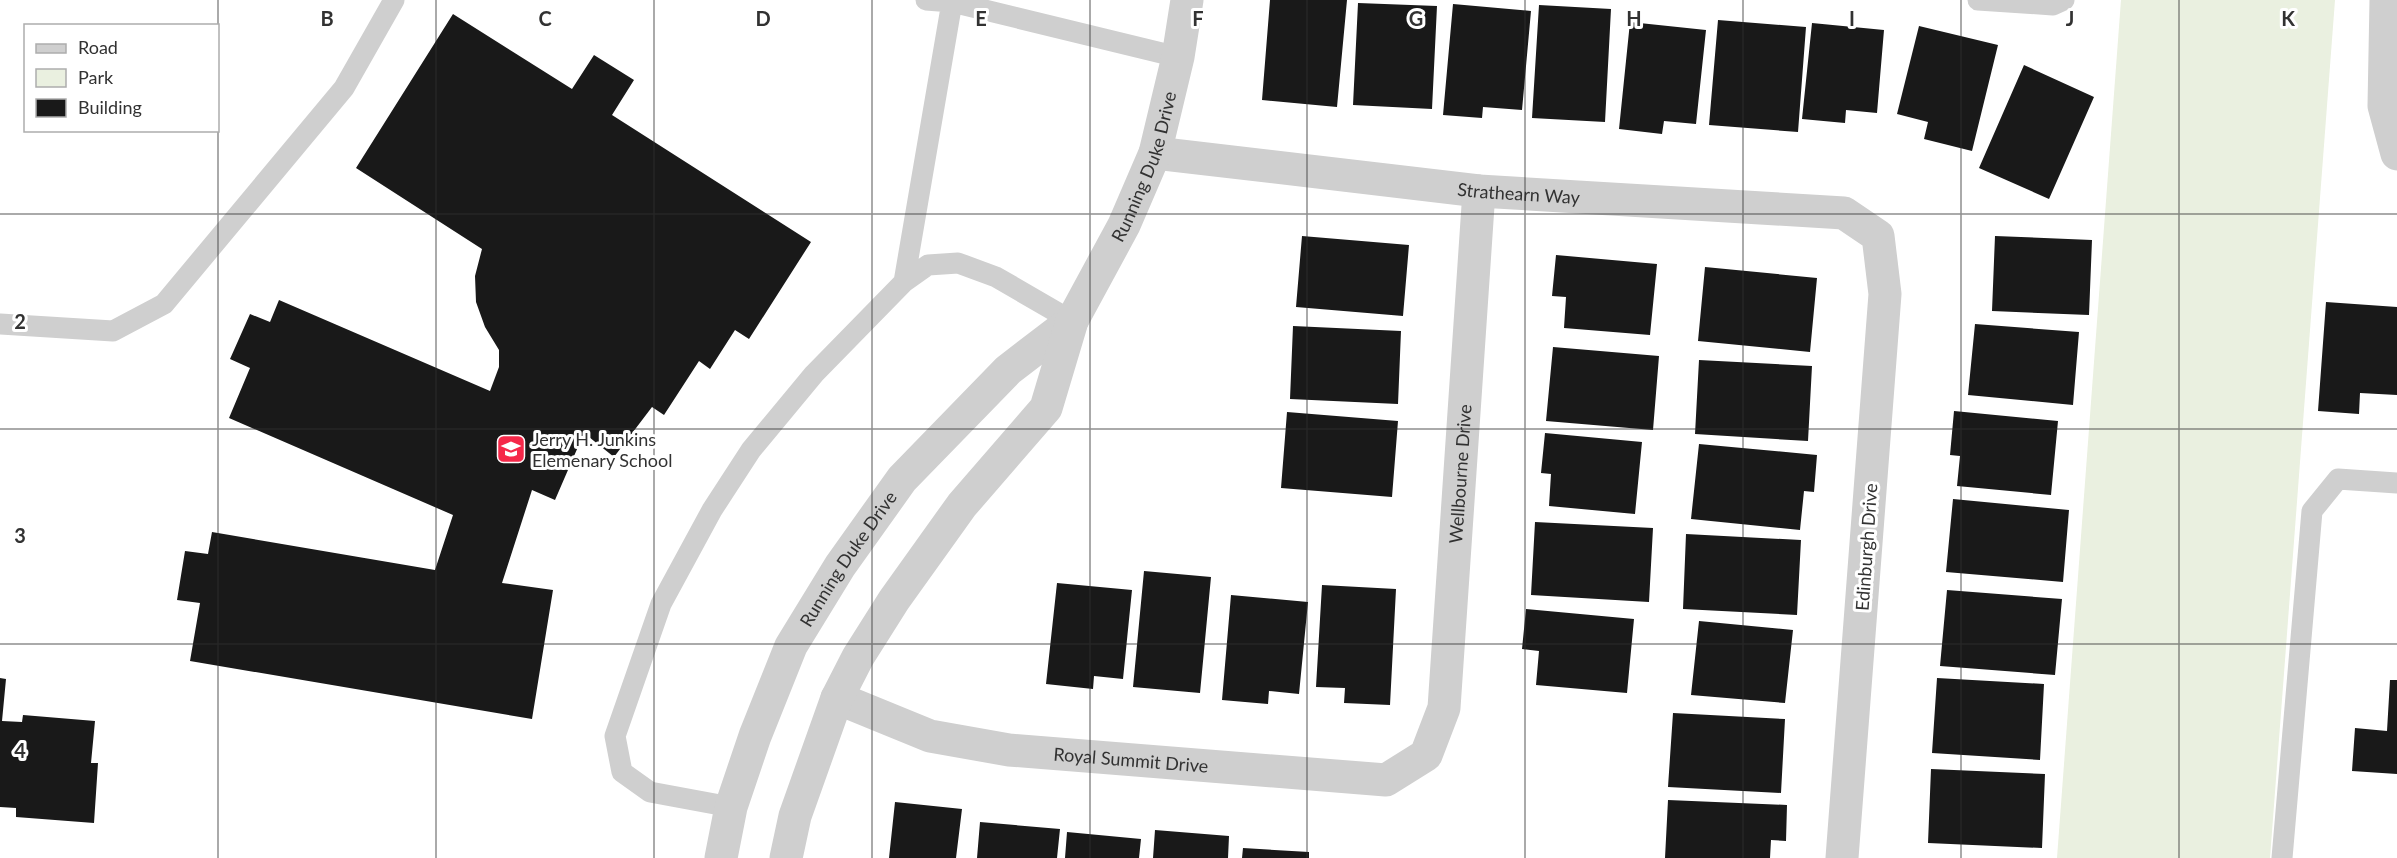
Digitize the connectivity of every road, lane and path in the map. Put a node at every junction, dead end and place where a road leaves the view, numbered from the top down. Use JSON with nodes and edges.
{"nodes":[{"id":1,"x":394,"y":0,"type":"edge"},
{"id":2,"x":926,"y":0,"type":"edge"},
{"id":3,"x":1187,"y":0,"type":"edge"},
{"id":4,"x":1978,"y":0,"type":"edge"},
{"id":5,"x":2064,"y":0,"type":"edge"},
{"id":6,"x":2386,"y":0,"type":"edge"},
{"id":7,"x":952,"y":2,"type":"junction"},
{"id":8,"x":1178,"y":57,"type":"junction"},
{"id":9,"x":1155,"y":153,"type":"junction"},
{"id":10,"x":2397,"y":154,"type":"edge"},
{"id":11,"x":1479,"y":190,"type":"junction"},
{"id":12,"x":1878,"y":236,"type":"joint"},
{"id":13,"x":904,"y":282,"type":"junction"},
{"id":14,"x":1072,"y":321,"type":"junction"},
{"id":15,"x":0,"y":324,"type":"edge"},
{"id":16,"x":2397,"y":483,"type":"edge"},
{"id":17,"x":837,"y":698,"type":"junction"},
{"id":18,"x":1426,"y":755,"type":"joint"},
{"id":19,"x":732,"y":807,"type":"junction"},
{"id":20,"x":720,"y":858,"type":"edge"},
{"id":21,"x":786,"y":858,"type":"edge"},
{"id":22,"x":1842,"y":858,"type":"edge"},
{"id":23,"x":2282,"y":858,"type":"edge"}],
"edges":[{"from":1,"to":15,"type":"lane"},
{"from":2,"to":7,"type":"lane"},
{"from":3,"to":8,"type":"street","name":"Running Duke Drive"},
{"from":4,"to":5,"type":"lane"},
{"from":6,"to":10,"type":"street"},
{"from":7,"to":8,"type":"lane"},
{"from":7,"to":13,"type":"lane"},
{"from":8,"to":9,"type":"street","name":"Running Duke Drive"},
{"from":9,"to":11,"type":"street","name":"Strathearn Way"},
{"from":9,"to":14,"type":"street","name":"Running Duke Drive"},
{"from":11,"to":12,"type":"street","name":"Strathearn Way"},
{"from":11,"to":18,"type":"street","name":"Wellbourne Drive"},
{"from":12,"to":22,"type":"street","name":"Edinburgh Drive"},
{"from":13,"to":14,"type":"lane"},
{"from":13,"to":19,"type":"lane"},
{"from":14,"to":17,"type":"street","name":"Running Duke Drive"},
{"from":14,"to":19,"type":"street","name":"Running Duke Drive"},
{"from":16,"to":23,"type":"lane"},
{"from":17,"to":18,"type":"street","name":"Royal Summit Drive"},
{"from":17,"to":21,"type":"street","name":"Running Duke Drive"},
{"from":19,"to":20,"type":"street","name":"Running Duke Drive"}]}
